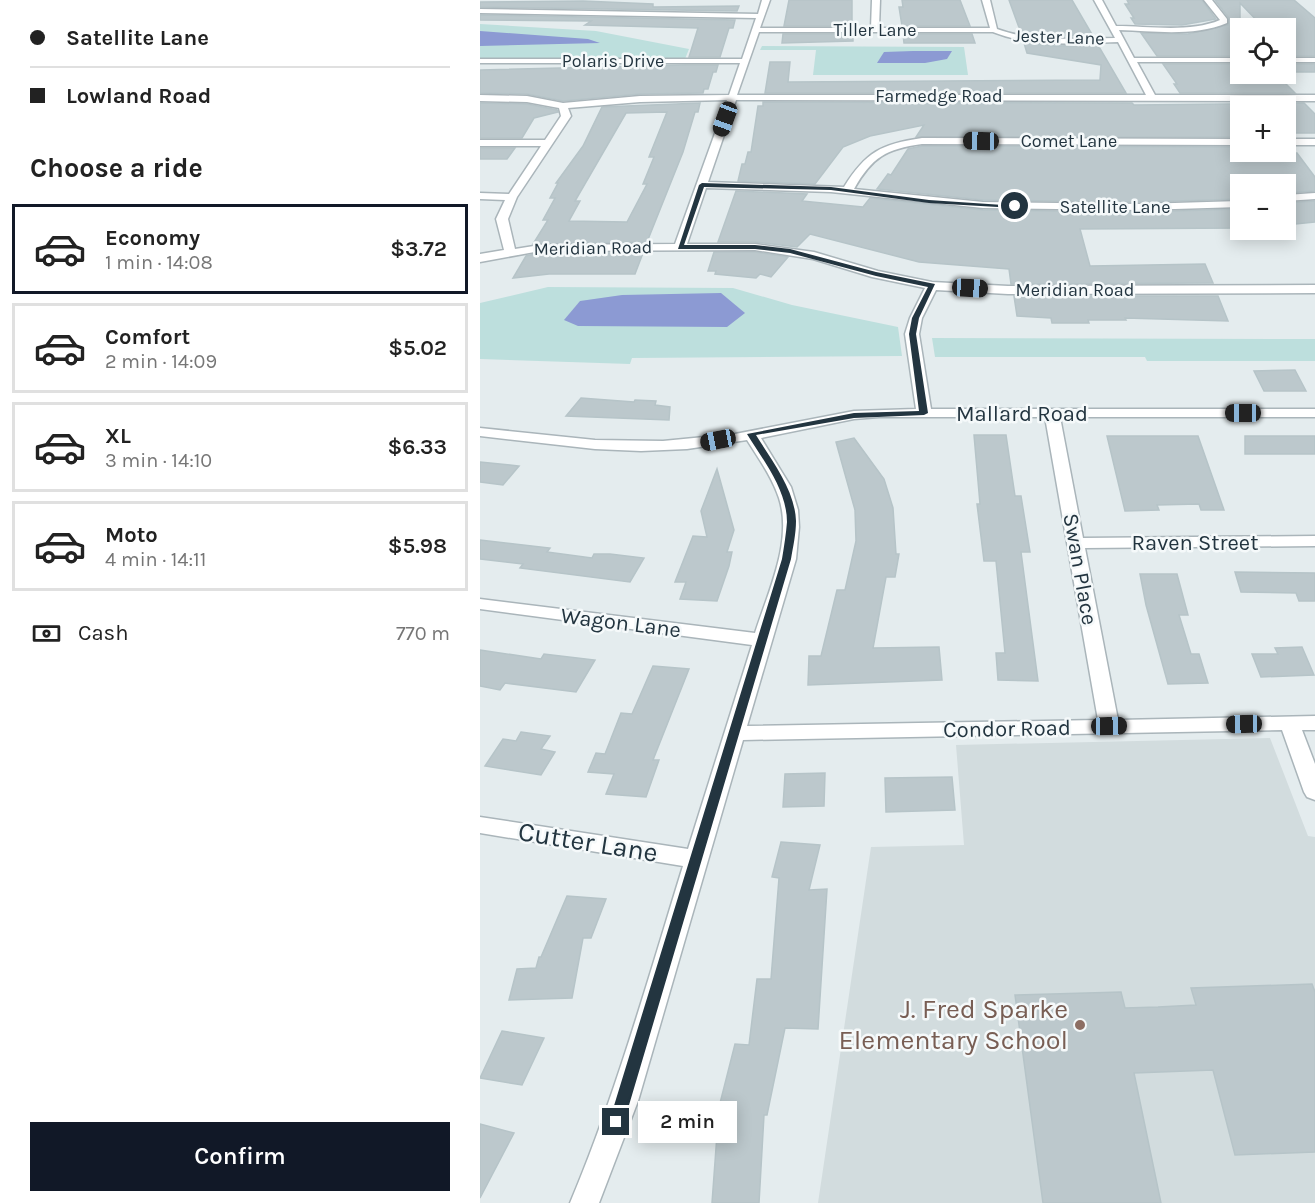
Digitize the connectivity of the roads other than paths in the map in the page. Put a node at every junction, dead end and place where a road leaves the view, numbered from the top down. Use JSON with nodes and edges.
{"nodes":[{"id":1,"x":766,"y":0,"type":"edge"},
{"id":2,"x":876,"y":0,"type":"edge"},
{"id":3,"x":986,"y":0,"type":"edge"},
{"id":4,"x":1098,"y":0,"type":"edge"},
{"id":5,"x":1208,"y":0,"type":"edge"},
{"id":6,"x":480,"y":11,"type":"edge"},
{"id":7,"x":760,"y":16,"type":"junction"},
{"id":8,"x":1113,"y":28,"type":"junction"},
{"id":9,"x":756,"y":30,"type":"junction"},
{"id":10,"x":876,"y":30,"type":"junction"},
{"id":11,"x":994,"y":30,"type":"junction"},
{"id":12,"x":1120,"y":39,"type":"junction"},
{"id":13,"x":1131,"y":60,"type":"junction"},
{"id":14,"x":1230,"y":60,"type":"edge"},
{"id":15,"x":1296,"y":60,"type":"edge"},
{"id":16,"x":1315,"y":60,"type":"edge"},
{"id":17,"x":480,"y":61,"type":"edge"},
{"id":18,"x":746,"y":61,"type":"junction"},
{"id":19,"x":733,"y":97,"type":"junction"},
{"id":20,"x":1152,"y":97,"type":"junction"},
{"id":21,"x":480,"y":98,"type":"edge"},
{"id":22,"x":1315,"y":98,"type":"edge"},
{"id":23,"x":563,"y":106,"type":"junction"},
{"id":24,"x":1230,"y":142,"type":"edge"},
{"id":25,"x":1296,"y":142,"type":"edge"},
{"id":26,"x":1315,"y":142,"type":"edge"},
{"id":27,"x":549,"y":143,"type":"junction"},
{"id":28,"x":480,"y":144,"type":"edge"},
{"id":29,"x":702,"y":185,"type":"junction"},
{"id":30,"x":847,"y":191,"type":"junction"},
{"id":31,"x":480,"y":196,"type":"edge"},
{"id":32,"x":1315,"y":196,"type":"edge"},
{"id":33,"x":512,"y":197,"type":"junction"},
{"id":34,"x":1296,"y":197,"type":"edge"},
{"id":35,"x":1230,"y":204,"type":"edge"},
{"id":36,"x":680,"y":247,"type":"junction"},
{"id":37,"x":510,"y":251,"type":"junction"},
{"id":38,"x":480,"y":258,"type":"edge"},
{"id":39,"x":932,"y":286,"type":"junction"},
{"id":40,"x":1315,"y":289,"type":"edge"},
{"id":41,"x":924,"y":413,"type":"junction"},
{"id":42,"x":1052,"y":413,"type":"junction"},
{"id":43,"x":1315,"y":413,"type":"edge"},
{"id":44,"x":480,"y":432,"type":"edge"},
{"id":45,"x":751,"y":434,"type":"junction"},
{"id":46,"x":1315,"y":541,"type":"edge"},
{"id":47,"x":1076,"y":543,"type":"junction"},
{"id":48,"x":480,"y":604,"type":"edge"},
{"id":49,"x":762,"y":640,"type":"junction"},
{"id":50,"x":1289,"y":723,"type":"junction"},
{"id":51,"x":1315,"y":723,"type":"edge"},
{"id":52,"x":1109,"y":726,"type":"junction"},
{"id":53,"x":735,"y":733,"type":"junction"},
{"id":54,"x":1315,"y":792,"type":"edge"},
{"id":55,"x":480,"y":825,"type":"edge"},
{"id":56,"x":696,"y":859,"type":"junction"},
{"id":57,"x":584,"y":1203,"type":"edge"}],
"edges":[{"from":1,"to":7,"type":"street"},
{"from":2,"to":10,"type":"street"},
{"from":3,"to":11,"type":"street","name":"Jester Lane"},
{"from":4,"to":8,"type":"street"},
{"from":5,"to":8,"type":"street"},
{"from":6,"to":7,"type":"street"},
{"from":7,"to":9,"type":"street"},
{"from":8,"to":12,"type":"street"},
{"from":9,"to":10,"type":"street","name":"Tiller Lane"},
{"from":9,"to":18,"type":"street"},
{"from":10,"to":11,"type":"street","name":"Tiller Lane"},
{"from":11,"to":12,"type":"street","name":"Jester Lane"},
{"from":12,"to":13,"type":"street"},
{"from":13,"to":14,"type":"street"},
{"from":13,"to":20,"type":"street"},
{"from":15,"to":16,"type":"street"},
{"from":17,"to":18,"type":"street","name":"Polaris Drive"},
{"from":18,"to":19,"type":"street"},
{"from":19,"to":20,"type":"street","name":"Farmedge Road"},
{"from":19,"to":23,"type":"street","name":"Farmedge Road"},
{"from":19,"to":29,"type":"street"},
{"from":20,"to":22,"type":"street","name":"Farmedge Road"},
{"from":21,"to":23,"type":"street","name":"Farmedge Road"},
{"from":23,"to":27,"type":"street"},
{"from":24,"to":30,"type":"street","name":"Comet Lane"},
{"from":25,"to":26,"type":"street"},
{"from":27,"to":28,"type":"street"},
{"from":27,"to":33,"type":"street"},
{"from":29,"to":30,"type":"street","name":"Satellite Lane"},
{"from":29,"to":36,"type":"street"},
{"from":30,"to":35,"type":"street","name":"Satellite Lane"},
{"from":31,"to":33,"type":"street"},
{"from":32,"to":34,"type":"street"},
{"from":33,"to":37,"type":"street"},
{"from":36,"to":37,"type":"street","name":"Meridian Road"},
{"from":36,"to":39,"type":"street","name":"Meridian Road"},
{"from":37,"to":38,"type":"street","name":"Meridian Road"},
{"from":39,"to":40,"type":"street","name":"Meridian Road"},
{"from":39,"to":41,"type":"street"},
{"from":41,"to":42,"type":"street","name":"Mallard Road"},
{"from":41,"to":45,"type":"street","name":"Mallard Road"},
{"from":42,"to":43,"type":"street","name":"Mallard Road"},
{"from":42,"to":47,"type":"street","name":"Swan Place"},
{"from":44,"to":45,"type":"street","name":"Mallard Road"},
{"from":45,"to":49,"type":"street"},
{"from":46,"to":47,"type":"street","name":"Raven Street"},
{"from":47,"to":52,"type":"street","name":"Swan Place"},
{"from":48,"to":49,"type":"street","name":"Wagon Lane"},
{"from":49,"to":53,"type":"street"},
{"from":50,"to":51,"type":"street","name":"Condor Road"},
{"from":50,"to":52,"type":"street","name":"Condor Road"},
{"from":50,"to":54,"type":"street"},
{"from":52,"to":53,"type":"street","name":"Condor Road"},
{"from":53,"to":56,"type":"street"},
{"from":55,"to":56,"type":"street","name":"Cutter Lane"},
{"from":56,"to":57,"type":"street"}]}
